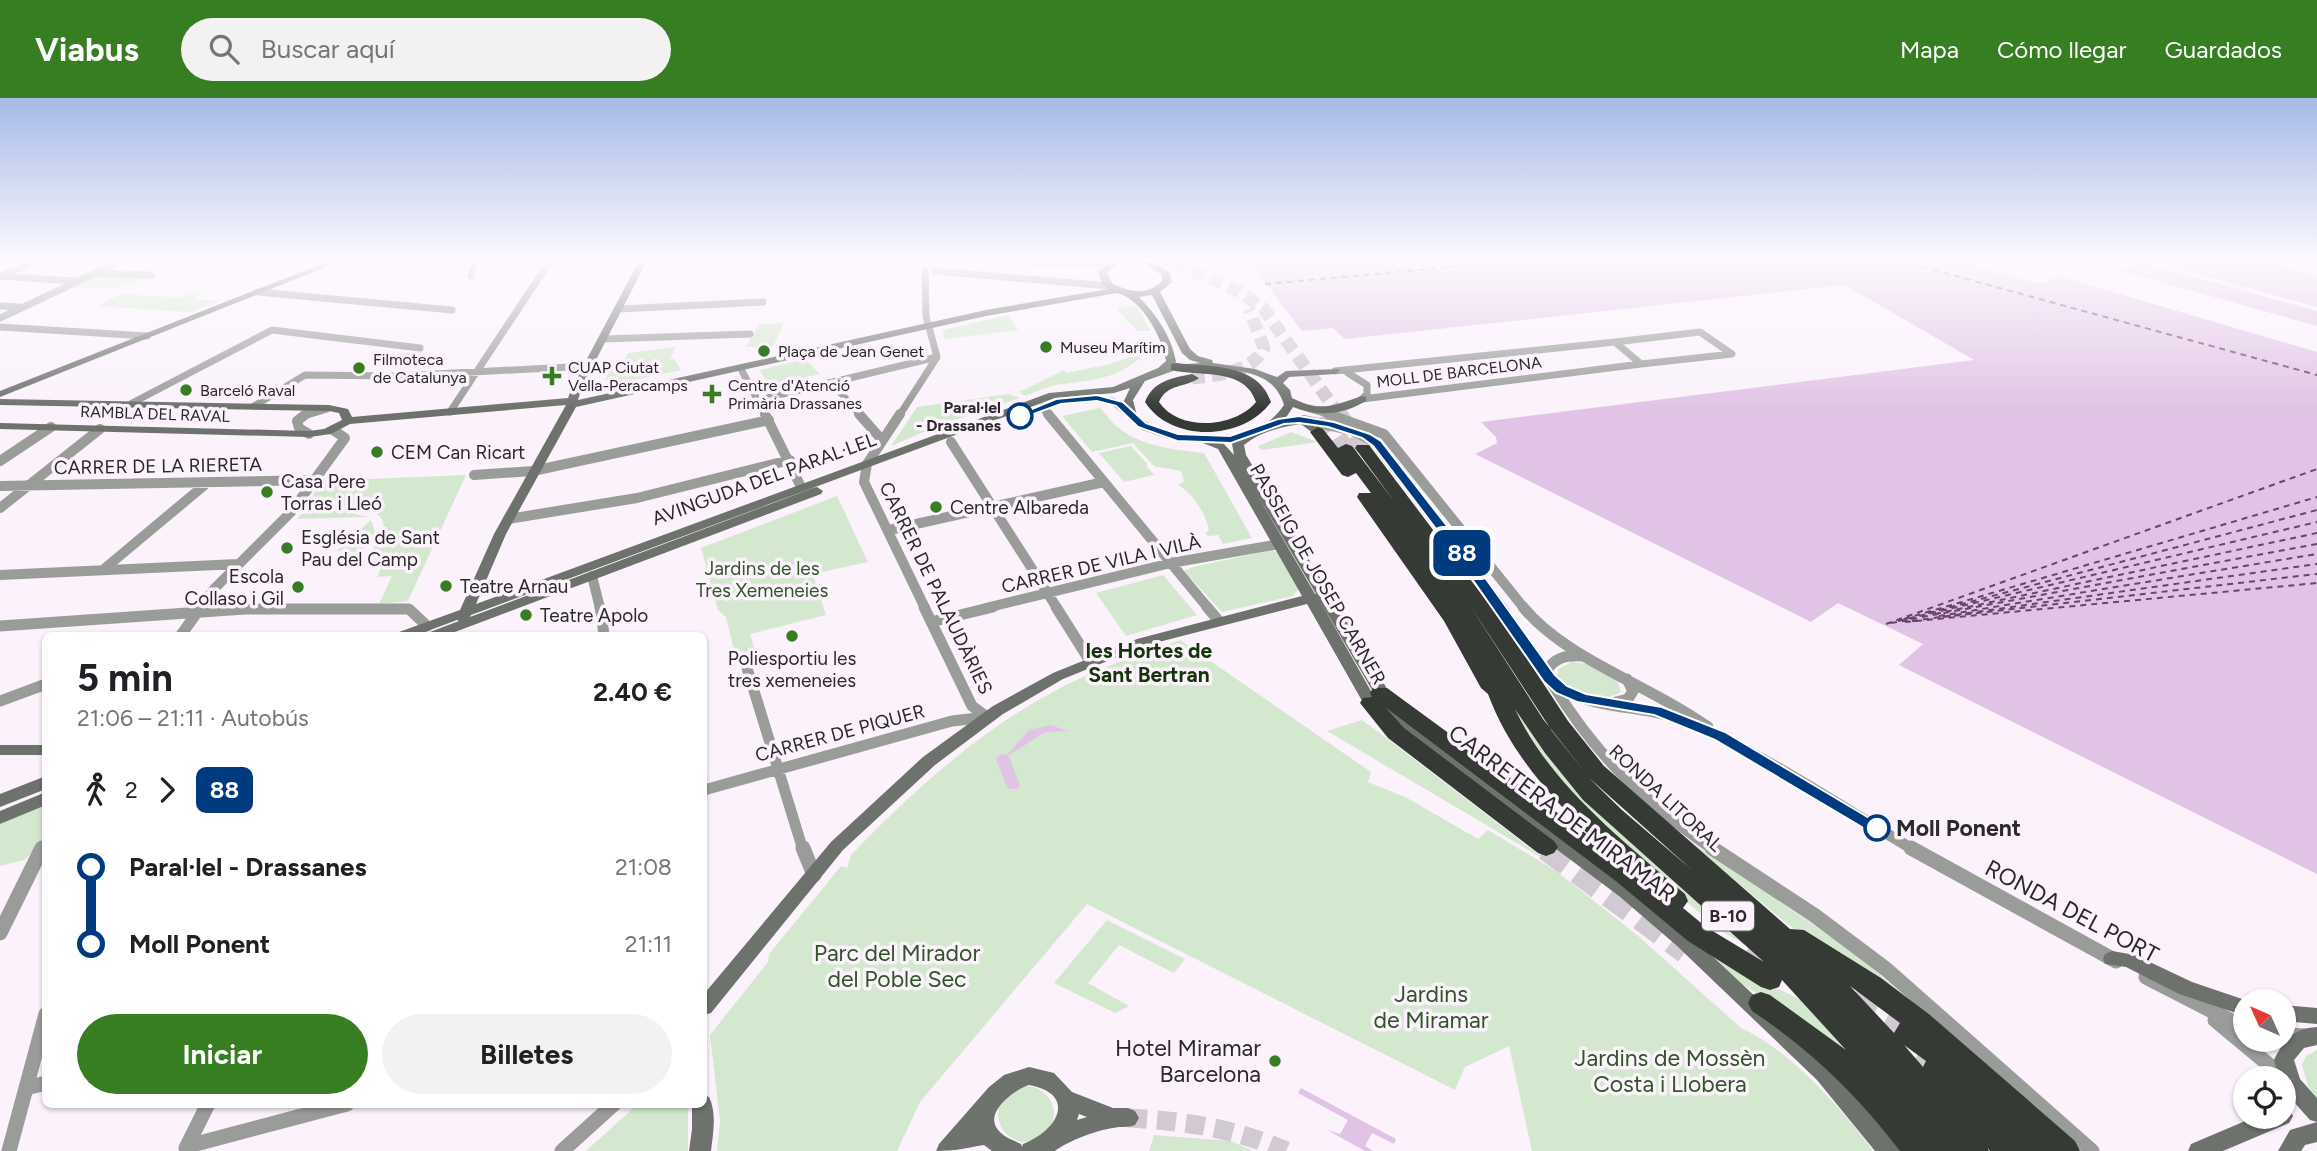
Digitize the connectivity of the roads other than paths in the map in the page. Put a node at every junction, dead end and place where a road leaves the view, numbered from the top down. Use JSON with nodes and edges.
{"nodes":[{"id":1,"x":17,"y":310,"type":"edge"},
{"id":2,"x":212,"y":310,"type":"edge"},
{"id":3,"x":519,"y":310,"type":"edge"},
{"id":4,"x":617,"y":310,"type":"edge"},
{"id":5,"x":928,"y":310,"type":"edge"},
{"id":6,"x":1004,"y":310,"type":"edge"},
{"id":7,"x":1146,"y":310,"type":"edge"},
{"id":8,"x":1165,"y":310,"type":"edge"},
{"id":9,"x":0,"y":318,"type":"edge"},
{"id":10,"x":929,"y":325,"type":"junction"},
{"id":11,"x":0,"y":327,"type":"edge"},
{"id":12,"x":750,"y":334,"type":"dead end"},
{"id":13,"x":147,"y":336,"type":"junction"},
{"id":14,"x":603,"y":339,"type":"junction"},
{"id":15,"x":1615,"y":342,"type":"junction"},
{"id":16,"x":419,"y":348,"type":"dead end"},
{"id":17,"x":937,"y":357,"type":"junction"},
{"id":18,"x":1642,"y":364,"type":"junction"},
{"id":19,"x":1219,"y":365,"type":"junction"},
{"id":20,"x":588,"y":366,"type":"junction"},
{"id":21,"x":1176,"y":367,"type":"junction"},
{"id":22,"x":741,"y":369,"type":"junction"},
{"id":23,"x":1161,"y":371,"type":"junction"},
{"id":24,"x":1335,"y":371,"type":"junction"},
{"id":25,"x":477,"y":372,"type":"junction"},
{"id":26,"x":1141,"y":378,"type":"junction"},
{"id":27,"x":1192,"y":378,"type":"tunnel mouth"},
{"id":28,"x":832,"y":383,"type":"junction"},
{"id":29,"x":1277,"y":383,"type":"junction"},
{"id":30,"x":1,"y":397,"type":"edge"},
{"id":31,"x":1362,"y":399,"type":"junction"},
{"id":32,"x":136,"y":400,"type":"junction"},
{"id":33,"x":758,"y":400,"type":"junction"},
{"id":34,"x":1290,"y":401,"type":"junction"},
{"id":35,"x":576,"y":402,"type":"junction"},
{"id":36,"x":1346,"y":406,"type":"junction"},
{"id":37,"x":254,"y":407,"type":"junction"},
{"id":38,"x":1042,"y":407,"type":"junction"},
{"id":39,"x":330,"y":408,"type":"junction"},
{"id":40,"x":1310,"y":409,"type":"junction"},
{"id":41,"x":1128,"y":411,"type":"junction"},
{"id":42,"x":450,"y":412,"type":"junction"},
{"id":43,"x":769,"y":420,"type":"junction"},
{"id":44,"x":348,"y":421,"type":"junction"},
{"id":45,"x":1323,"y":423,"type":"junction"},
{"id":46,"x":1274,"y":425,"type":"junction"},
{"id":47,"x":0,"y":426,"type":"edge"},
{"id":48,"x":51,"y":427,"type":"junction"},
{"id":49,"x":100,"y":429,"type":"junction"},
{"id":50,"x":333,"y":430,"type":"junction"},
{"id":51,"x":309,"y":434,"type":"junction"},
{"id":52,"x":1201,"y":434,"type":"junction"},
{"id":53,"x":1251,"y":435,"type":"junction"},
{"id":54,"x":883,"y":440,"type":"junction"},
{"id":55,"x":951,"y":442,"type":"junction"},
{"id":56,"x":790,"y":460,"type":"junction"},
{"id":57,"x":0,"y":461,"type":"edge"},
{"id":58,"x":865,"y":469,"type":"junction"},
{"id":59,"x":533,"y":471,"type":"junction"},
{"id":60,"x":474,"y":475,"type":"dead end"},
{"id":61,"x":317,"y":480,"type":"junction"},
{"id":62,"x":1104,"y":482,"type":"junction"},
{"id":63,"x":207,"y":483,"type":"junction"},
{"id":64,"x":30,"y":485,"type":"junction"},
{"id":65,"x":0,"y":486,"type":"edge"},
{"id":66,"x":801,"y":487,"type":"junction"},
{"id":67,"x":994,"y":506,"type":"junction"},
{"id":68,"x":0,"y":508,"type":"edge"},
{"id":69,"x":508,"y":519,"type":"junction"},
{"id":70,"x":889,"y":530,"type":"junction"},
{"id":71,"x":1279,"y":544,"type":"junction"},
{"id":72,"x":238,"y":564,"type":"junction"},
{"id":73,"x":1171,"y":564,"type":"junction"},
{"id":74,"x":104,"y":569,"type":"junction"},
{"id":75,"x":0,"y":575,"type":"edge"},
{"id":76,"x":592,"y":576,"type":"junction"},
{"id":77,"x":1048,"y":593,"type":"junction"},
{"id":78,"x":1316,"y":598,"type":"junction"},
{"id":79,"x":1462,"y":610,"type":"junction"},
{"id":80,"x":198,"y":615,"type":"junction"},
{"id":81,"x":1218,"y":620,"type":"junction"},
{"id":82,"x":931,"y":622,"type":"junction"},
{"id":83,"x":460,"y":624,"type":"edge"},
{"id":84,"x":0,"y":626,"type":"edge"},
{"id":85,"x":431,"y":631,"type":"edge"},
{"id":86,"x":184,"y":632,"type":"edge"},
{"id":87,"x":604,"y":632,"type":"edge"},
{"id":88,"x":1593,"y":659,"type":"junction"},
{"id":89,"x":1090,"y":661,"type":"junction"},
{"id":90,"x":747,"y":668,"type":"dead end"},
{"id":91,"x":1548,"y":676,"type":"junction"},
{"id":92,"x":1624,"y":676,"type":"junction"},
{"id":93,"x":42,"y":685,"type":"edge"},
{"id":94,"x":1650,"y":690,"type":"junction"},
{"id":95,"x":1375,"y":698,"type":"junction"},
{"id":96,"x":1500,"y":699,"type":"junction"},
{"id":97,"x":1628,"y":699,"type":"junction"},
{"id":98,"x":0,"y":701,"type":"edge"},
{"id":99,"x":1609,"y":703,"type":"junction"},
{"id":100,"x":987,"y":717,"type":"junction"},
{"id":101,"x":1720,"y":736,"type":"junction"},
{"id":102,"x":0,"y":750,"type":"edge"},
{"id":103,"x":42,"y":750,"type":"edge"},
{"id":104,"x":778,"y":767,"type":"junction"},
{"id":105,"x":42,"y":784,"type":"edge"},
{"id":106,"x":707,"y":789,"type":"edge"},
{"id":107,"x":0,"y":801,"type":"edge"},
{"id":108,"x":42,"y":801,"type":"edge"},
{"id":109,"x":0,"y":818,"type":"edge"},
{"id":110,"x":1546,"y":846,"type":"tunnel mouth"},
{"id":111,"x":42,"y":850,"type":"edge"},
{"id":112,"x":814,"y":875,"type":"junction"},
{"id":113,"x":1750,"y":909,"type":"junction"},
{"id":114,"x":0,"y":933,"type":"edge"},
{"id":115,"x":1746,"y":952,"type":"tunnel mouth"},
{"id":116,"x":2112,"y":959,"type":"junction"},
{"id":117,"x":2184,"y":999,"type":"junction"},
{"id":118,"x":707,"y":1003,"type":"edge"},
{"id":119,"x":2233,"y":1004,"type":"edge"},
{"id":120,"x":2296,"y":1014,"type":"edge"},
{"id":121,"x":2317,"y":1016,"type":"edge"},
{"id":122,"x":2233,"y":1022,"type":"edge"},
{"id":123,"x":42,"y":1029,"type":"edge"},
{"id":124,"x":1907,"y":1032,"type":"tunnel mouth"},
{"id":125,"x":2313,"y":1036,"type":"edge"},
{"id":126,"x":2272,"y":1066,"type":"edge"},
{"id":127,"x":2286,"y":1066,"type":"edge"},
{"id":128,"x":1936,"y":1069,"type":"tunnel mouth"},
{"id":129,"x":42,"y":1084,"type":"edge"},
{"id":130,"x":26,"y":1088,"type":"junction"},
{"id":131,"x":2296,"y":1090,"type":"edge"},
{"id":132,"x":1066,"y":1099,"type":"junction"},
{"id":133,"x":987,"y":1104,"type":"junction"},
{"id":134,"x":206,"y":1108,"type":"edge"},
{"id":135,"x":331,"y":1108,"type":"edge"},
{"id":136,"x":610,"y":1108,"type":"edge"},
{"id":137,"x":702,"y":1108,"type":"edge"},
{"id":138,"x":2317,"y":1113,"type":"edge"},
{"id":139,"x":2252,"y":1129,"type":"edge"},
{"id":140,"x":2317,"y":1132,"type":"edge"},
{"id":141,"x":1003,"y":1146,"type":"edge"},
{"id":142,"x":1045,"y":1146,"type":"edge"},
{"id":143,"x":186,"y":1148,"type":"edge"},
{"id":144,"x":9,"y":1151,"type":"edge"},
{"id":145,"x":562,"y":1151,"type":"edge"},
{"id":146,"x":700,"y":1151,"type":"edge"},
{"id":147,"x":948,"y":1151,"type":"edge"},
{"id":148,"x":1889,"y":1151,"type":"edge"},
{"id":149,"x":1918,"y":1151,"type":"edge"},
{"id":150,"x":1943,"y":1151,"type":"edge"},
{"id":151,"x":1974,"y":1151,"type":"edge"},
{"id":152,"x":2009,"y":1151,"type":"edge"},
{"id":153,"x":2038,"y":1151,"type":"edge"},
{"id":154,"x":2065,"y":1151,"type":"edge"},
{"id":155,"x":2092,"y":1151,"type":"edge"},
{"id":156,"x":2199,"y":1151,"type":"edge"},
{"id":157,"x":2289,"y":1151,"type":"edge"}],
"edges":[{"from":1,"to":9,"type":"street"},
{"from":2,"to":13,"type":"street"},
{"from":3,"to":25,"type":"street"},
{"from":4,"to":14,"type":"street"},
{"from":5,"to":10,"type":"street"},
{"from":6,"to":10,"type":"street"},
{"from":7,"to":23,"type":"street"},
{"from":8,"to":19,"type":"street"},
{"from":10,"to":17,"type":"street"},
{"from":10,"to":22,"type":"street"},
{"from":10,"to":35,"type":"street"},
{"from":11,"to":13,"type":"street"},
{"from":12,"to":14,"type":"street"},
{"from":13,"to":30,"type":"street"},
{"from":14,"to":20,"type":"street"},
{"from":15,"to":18,"type":"street"},
{"from":15,"to":18,"type":"street","name":"MOLL DE BARCELONA"},
{"from":15,"to":24,"type":"street","name":"MOLL DE BARCELONA"},
{"from":16,"to":32,"type":"street"},
{"from":17,"to":28,"type":"street"},
{"from":17,"to":54,"type":"street"},
{"from":18,"to":31,"type":"street","name":"MOLL DE BARCELONA"},
{"from":19,"to":21,"type":"street","name":"AVINGUDA DEL PARAL·LEL"},
{"from":19,"to":29,"type":"street"},
{"from":20,"to":25,"type":"street"},
{"from":20,"to":35,"type":"street"},
{"from":21,"to":23,"type":"street","name":"AVINGUDA DEL PARAL·LEL"},
{"from":21,"to":52,"type":"highway"},
{"from":22,"to":33,"type":"street"},
{"from":22,"to":35,"type":"street"},
{"from":23,"to":26,"type":"street","name":"AVINGUDA DEL PARAL·LEL"},
{"from":24,"to":29,"type":"street"},
{"from":24,"to":31,"type":"street","name":"MOLL DE BARCELONA"},
{"from":25,"to":37,"type":"street"},
{"from":25,"to":42,"type":"street"},
{"from":26,"to":41,"type":"street"},
{"from":26,"to":58,"type":"street","name":"AVINGUDA DEL PARAL·LEL"},
{"from":27,"to":52,"type":"highway"},
{"from":28,"to":33,"type":"street"},
{"from":28,"to":54,"type":"street"},
{"from":29,"to":34,"type":"street"},
{"from":30,"to":32,"type":"street","name":"RAMBLA DEL RAVAL"},
{"from":31,"to":36,"type":"street"},
{"from":32,"to":37,"type":"street","name":"RAMBLA DEL RAVAL"},
{"from":33,"to":43,"type":"street"},
{"from":34,"to":40,"type":"street"},
{"from":34,"to":46,"type":"street"},
{"from":35,"to":42,"type":"street"},
{"from":35,"to":59,"type":"street"},
{"from":36,"to":40,"type":"street"},
{"from":36,"to":45,"type":"street"},
{"from":37,"to":39,"type":"street","name":"RAMBLA DEL RAVAL"},
{"from":38,"to":41,"type":"street","name":"AVINGUDA DEL PARAL·LEL"},
{"from":38,"to":55,"type":"street","name":"AVINGUDA DEL PARAL·LEL"},
{"from":38,"to":62,"type":"street"},
{"from":39,"to":44,"type":"street"},
{"from":39,"to":51,"type":"street"},
{"from":40,"to":45,"type":"street","name":"RONDA DEL PORT"},
{"from":41,"to":52,"type":"street","name":"AVINGUDA DEL PARAL·LEL"},
{"from":42,"to":44,"type":"street"},
{"from":43,"to":56,"type":"street"},
{"from":43,"to":59,"type":"street"},
{"from":44,"to":50,"type":"street","name":"RAMBLA DEL RAVAL"},
{"from":45,"to":46,"type":"street","number":"B-10"},
{"from":45,"to":88,"type":"street","name":"RONDA DEL PORT"},
{"from":45,"to":91,"type":"street","name":"RONDA DEL PORT"},
{"from":45,"to":96,"type":"highway","number":"B-10"},
{"from":46,"to":53,"type":"street"},
{"from":47,"to":48,"type":"street","name":"RAMBLA DEL RAVAL"},
{"from":48,"to":49,"type":"street","name":"RAMBLA DEL RAVAL"},
{"from":48,"to":57,"type":"street"},
{"from":49,"to":51,"type":"street","name":"RAMBLA DEL RAVAL"},
{"from":49,"to":64,"type":"street"},
{"from":50,"to":51,"type":"street","name":"RAMBLA DEL RAVAL"},
{"from":50,"to":61,"type":"street"},
{"from":52,"to":53,"type":"street"},
{"from":52,"to":71,"type":"street","name":"PASSEIG DE JOSEP CARNER"},
{"from":53,"to":78,"type":"street","name":"PASSEIG DE JOSEP CARNER"},
{"from":54,"to":58,"type":"street"},
{"from":55,"to":58,"type":"street","name":"AVINGUDA DEL PARAL·LEL"},
{"from":55,"to":67,"type":"street"},
{"from":56,"to":66,"type":"street"},
{"from":56,"to":69,"type":"street"},
{"from":58,"to":66,"type":"street","name":"AVINGUDA DEL PARAL·LEL"},
{"from":58,"to":70,"type":"street","name":"CARRER DE PALAUDÀRIES"},
{"from":58,"to":76,"type":"street","name":"AVINGUDA DEL PARAL·LEL"},
{"from":59,"to":60,"type":"street"},
{"from":59,"to":69,"type":"street"},
{"from":61,"to":63,"type":"street","name":"CARRER DE LA RIERETA"},
{"from":61,"to":72,"type":"street"},
{"from":62,"to":67,"type":"street"},
{"from":62,"to":73,"type":"street"},
{"from":63,"to":64,"type":"street","name":"CARRER DE LA RIERETA"},
{"from":63,"to":74,"type":"street"},
{"from":64,"to":65,"type":"street","name":"CARRER DE LA RIERETA"},
{"from":64,"to":68,"type":"street"},
{"from":66,"to":83,"type":"street","name":"AVINGUDA DEL PARAL·LEL"},
{"from":67,"to":70,"type":"street"},
{"from":67,"to":77,"type":"street"},
{"from":69,"to":83,"type":"street"},
{"from":70,"to":82,"type":"street","name":"CARRER DE PALAUDÀRIES"},
{"from":71,"to":73,"type":"street","name":"CARRER DE VILA I VILÀ"},
{"from":71,"to":78,"type":"street","name":"PASSEIG DE JOSEP CARNER"},
{"from":72,"to":74,"type":"street"},
{"from":72,"to":80,"type":"street"},
{"from":73,"to":77,"type":"street","name":"CARRER DE VILA I VILÀ"},
{"from":73,"to":81,"type":"street"},
{"from":74,"to":75,"type":"street"},
{"from":76,"to":83,"type":"street","name":"AVINGUDA DEL PARAL·LEL"},
{"from":76,"to":87,"type":"street"},
{"from":77,"to":82,"type":"street","name":"CARRER DE VILA I VILÀ"},
{"from":77,"to":89,"type":"street"},
{"from":78,"to":81,"type":"street"},
{"from":78,"to":95,"type":"street","name":"PASSEIG DE JOSEP CARNER"},
{"from":79,"to":96,"type":"highway","number":"B-10"},
{"from":79,"to":113,"type":"highway","name":"RONDA LITORAL","number":"B-10"},
{"from":79,"to":150,"type":"highway","name":"RONDA LITORAL","number":"B-10"},
{"from":80,"to":84,"type":"street"},
{"from":80,"to":85,"type":"street"},
{"from":80,"to":86,"type":"street"},
{"from":81,"to":89,"type":"street"},
{"from":82,"to":100,"type":"street","name":"CARRER DE PALAUDÀRIES"},
{"from":83,"to":85,"type":"street","name":"AVINGUDA DEL PARAL·LEL"},
{"from":88,"to":91,"type":"street","name":"RONDA DEL PORT"},
{"from":88,"to":92,"type":"street","name":"RONDA DEL PORT"},
{"from":89,"to":100,"type":"street"},
{"from":90,"to":104,"type":"street"},
{"from":91,"to":99,"type":"street","name":"RONDA DEL PORT"},
{"from":91,"to":155,"type":"street"},
{"from":92,"to":94,"type":"street","name":"RONDA DEL PORT"},
{"from":92,"to":97,"type":"street"},
{"from":93,"to":98,"type":"street"},
{"from":94,"to":97,"type":"street","name":"RONDA DEL PORT"},
{"from":94,"to":101,"type":"street","name":"RONDA DEL PORT"},
{"from":95,"to":110,"type":"highway"},
{"from":95,"to":148,"type":"street","name":"CARRETERA DE MIRAMAR"},
{"from":95,"to":149,"type":"highway","number":"B-10"},
{"from":96,"to":115,"type":"highway","number":"B-10"},
{"from":97,"to":99,"type":"street","name":"RONDA DEL PORT"},
{"from":99,"to":101,"type":"street","name":"RONDA DEL PORT"},
{"from":100,"to":104,"type":"street","name":"CARRER DE PIQUER"},
{"from":100,"to":112,"type":"street"},
{"from":101,"to":116,"type":"street","name":"RONDA DEL PORT"},
{"from":102,"to":103,"type":"street"},
{"from":104,"to":106,"type":"street","name":"CARRER DE PIQUER"},
{"from":104,"to":112,"type":"street"},
{"from":105,"to":107,"type":"street"},
{"from":108,"to":109,"type":"street"},
{"from":111,"to":114,"type":"street"},
{"from":112,"to":118,"type":"street"},
{"from":113,"to":151,"type":"highway","name":"RONDA LITORAL","number":"B-10"},
{"from":113,"to":154,"type":"highway","number":"B-10"},
{"from":116,"to":117,"type":"street","name":"RONDA DEL PORT"},
{"from":116,"to":119,"type":"street"},
{"from":117,"to":122,"type":"street","name":"RONDA DEL PORT"},
{"from":117,"to":126,"type":"street","name":"RONDA DEL PORT"},
{"from":120,"to":121,"type":"street"},
{"from":123,"to":130,"type":"street"},
{"from":124,"to":153,"type":"highway"},
{"from":125,"to":127,"type":"street"},
{"from":128,"to":152,"type":"highway"},
{"from":129,"to":130,"type":"street"},
{"from":130,"to":144,"type":"street"},
{"from":131,"to":138,"type":"street"},
{"from":132,"to":133,"type":"street"},
{"from":132,"to":142,"type":"street"},
{"from":132,"to":142,"type":"street"},
{"from":133,"to":141,"type":"street"},
{"from":133,"to":147,"type":"street"},
{"from":134,"to":143,"type":"street"},
{"from":135,"to":143,"type":"street"},
{"from":136,"to":145,"type":"street"},
{"from":137,"to":146,"type":"street"},
{"from":139,"to":156,"type":"street"},
{"from":140,"to":157,"type":"street"},
{"from":141,"to":147,"type":"street"}]}
